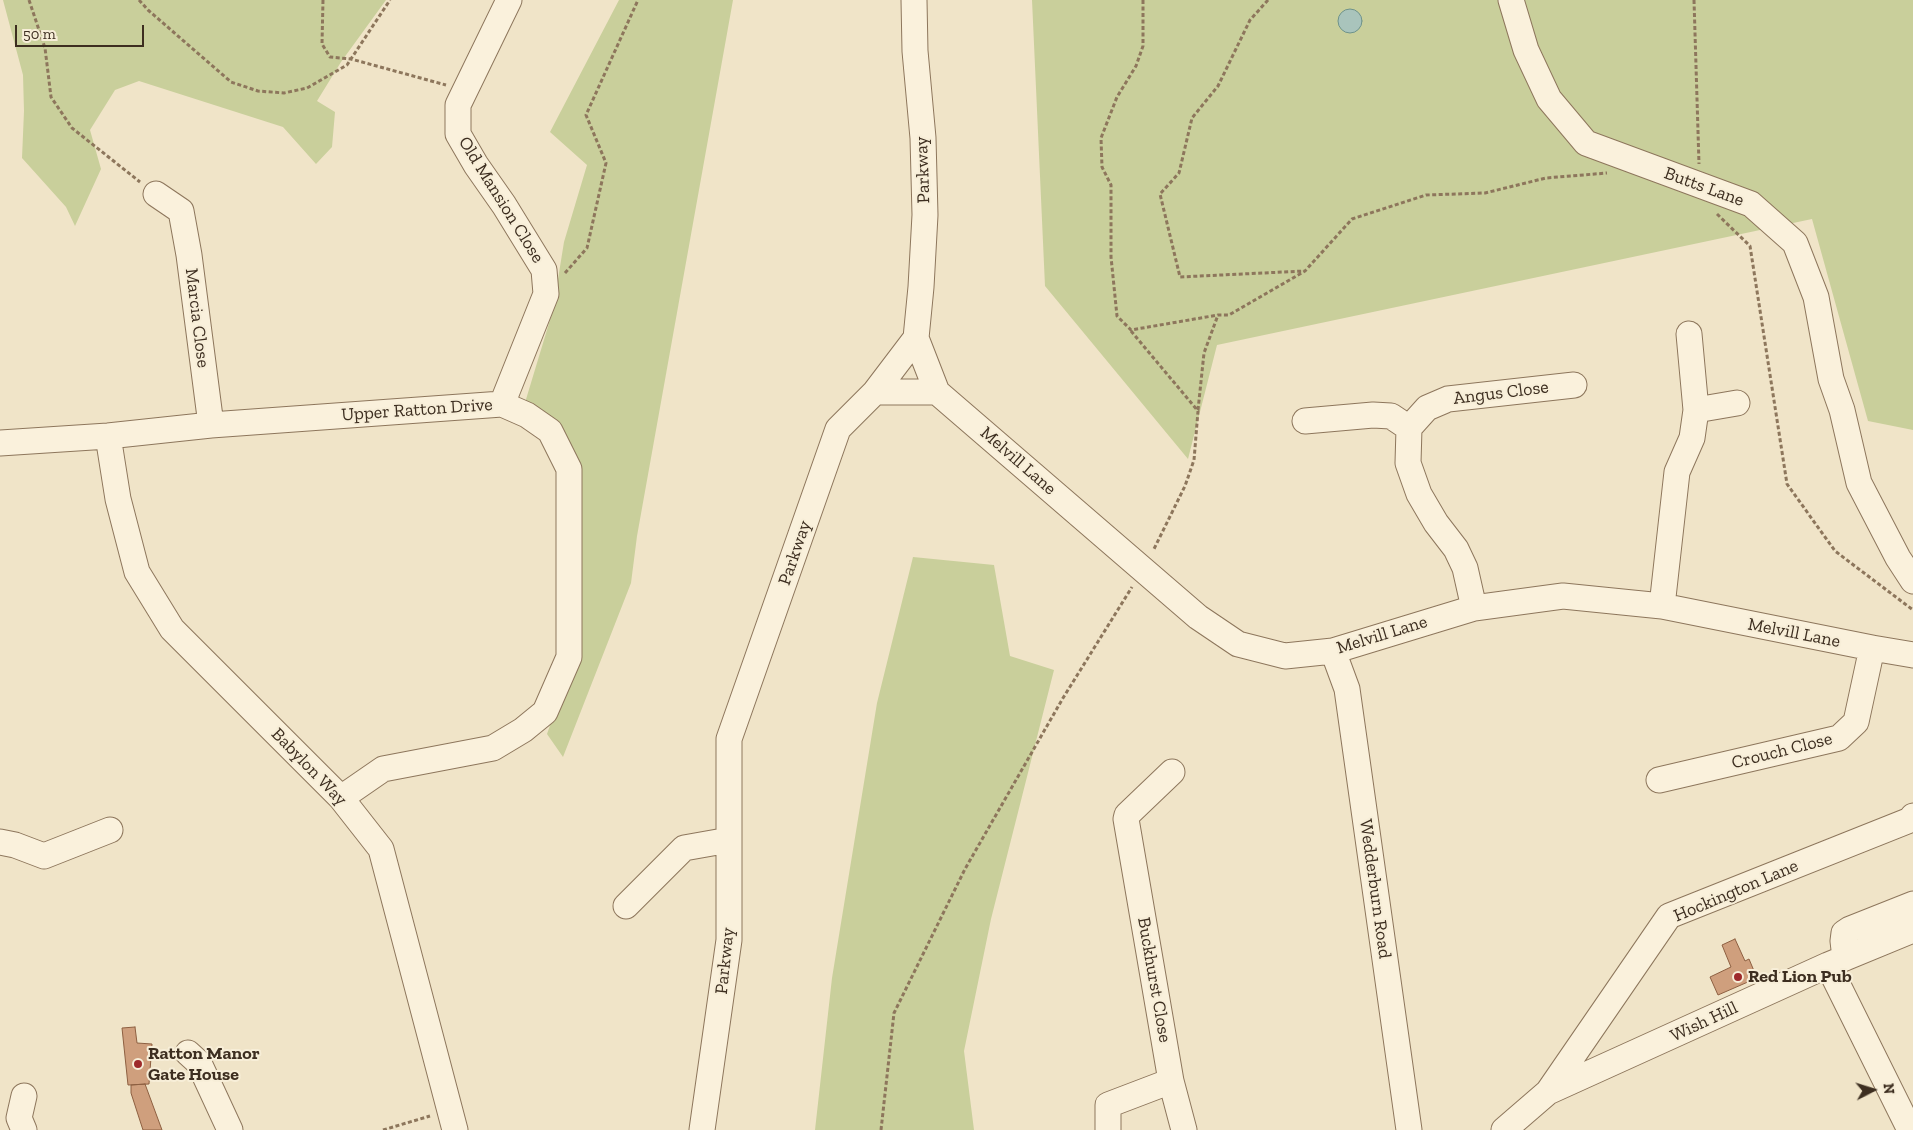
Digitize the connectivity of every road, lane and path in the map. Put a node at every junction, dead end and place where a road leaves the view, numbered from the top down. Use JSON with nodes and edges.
{"nodes":[{"id":1,"x":29,"y":0,"type":"edge"},
{"id":2,"x":139,"y":0,"type":"edge"},
{"id":3,"x":323,"y":0,"type":"edge"},
{"id":4,"x":390,"y":0,"type":"edge"},
{"id":5,"x":509,"y":0,"type":"edge"},
{"id":6,"x":638,"y":0,"type":"edge"},
{"id":7,"x":914,"y":0,"type":"edge"},
{"id":8,"x":1143,"y":0,"type":"edge"},
{"id":9,"x":1268,"y":0,"type":"edge"},
{"id":10,"x":1511,"y":0,"type":"edge"},
{"id":11,"x":1694,"y":0,"type":"edge"},
{"id":12,"x":351,"y":59,"type":"junction"},
{"id":13,"x":465,"y":90,"type":"junction"},
{"id":14,"x":1699,"y":155,"type":"dead end"},
{"id":15,"x":1612,"y":173,"type":"dead end"},
{"id":16,"x":156,"y":194,"type":"joint"},
{"id":17,"x":1716,"y":214,"type":"dead end"},
{"id":18,"x":1305,"y":271,"type":"junction"},
{"id":19,"x":546,"y":294,"type":"junction"},
{"id":20,"x":1218,"y":315,"type":"junction"},
{"id":21,"x":1131,"y":330,"type":"junction"},
{"id":22,"x":1689,"y":334,"type":"dead end"},
{"id":23,"x":916,"y":338,"type":"junction"},
{"id":24,"x":1574,"y":385,"type":"dead end"},
{"id":25,"x":875,"y":392,"type":"junction"},
{"id":26,"x":937,"y":392,"type":"junction"},
{"id":27,"x":1737,"y":403,"type":"dead end"},
{"id":28,"x":502,"y":404,"type":"junction"},
{"id":29,"x":1696,"y":410,"type":"junction"},
{"id":30,"x":1198,"y":411,"type":"junction"},
{"id":31,"x":1305,"y":421,"type":"dead end"},
{"id":32,"x":211,"y":425,"type":"junction"},
{"id":33,"x":1410,"y":428,"type":"junction"},
{"id":34,"x":108,"y":436,"type":"junction"},
{"id":35,"x":0,"y":443,"type":"edge"},
{"id":36,"x":1905,"y":555,"type":"edge"},
{"id":37,"x":1144,"y":570,"type":"junction"},
{"id":38,"x":1913,"y":581,"type":"edge"},
{"id":39,"x":1662,"y":606,"type":"junction"},
{"id":40,"x":1474,"y":608,"type":"junction"},
{"id":41,"x":1913,"y":610,"type":"edge"},
{"id":42,"x":1872,"y":648,"type":"junction"},
{"id":43,"x":1333,"y":650,"type":"junction"},
{"id":44,"x":1913,"y":655,"type":"edge"},
{"id":45,"x":1172,"y":772,"type":"dead end"},
{"id":46,"x":1659,"y":780,"type":"dead end"},
{"id":47,"x":341,"y":798,"type":"junction"},
{"id":48,"x":1913,"y":816,"type":"edge"},
{"id":49,"x":110,"y":830,"type":"dead end"},
{"id":50,"x":729,"y":840,"type":"junction"},
{"id":51,"x":0,"y":842,"type":"edge"},
{"id":52,"x":1913,"y":904,"type":"edge"},
{"id":53,"x":626,"y":906,"type":"dead end"},
{"id":54,"x":1913,"y":930,"type":"edge"},
{"id":55,"x":1837,"y":962,"type":"junction"},
{"id":56,"x":188,"y":1052,"type":"dead end"},
{"id":57,"x":1171,"y":1081,"type":"junction"},
{"id":58,"x":1548,"y":1092,"type":"junction"},
{"id":59,"x":24,"y":1096,"type":"dead end"},
{"id":60,"x":453,"y":1120,"type":"edge"},
{"id":61,"x":24,"y":1130,"type":"edge"},
{"id":62,"x":230,"y":1130,"type":"edge"},
{"id":63,"x":383,"y":1130,"type":"edge"},
{"id":64,"x":702,"y":1130,"type":"edge"},
{"id":65,"x":881,"y":1130,"type":"edge"},
{"id":66,"x":1108,"y":1130,"type":"edge"},
{"id":67,"x":1184,"y":1130,"type":"edge"},
{"id":68,"x":1409,"y":1130,"type":"edge"},
{"id":69,"x":1504,"y":1130,"type":"edge"},
{"id":70,"x":1910,"y":1130,"type":"edge"}],
"edges":[{"from":1,"to":16,"type":"path"},
{"from":2,"to":12,"type":"path"},
{"from":3,"to":12,"type":"path"},
{"from":4,"to":12,"type":"path"},
{"from":5,"to":13,"type":"street","name":"Old Mansion Close"},
{"from":6,"to":19,"type":"path"},
{"from":7,"to":23,"type":"street","name":"Parkway"},
{"from":8,"to":21,"type":"path"},
{"from":9,"to":18,"type":"path"},
{"from":10,"to":36,"type":"street","name":"Butts Lane"},
{"from":11,"to":14,"type":"path"},
{"from":12,"to":13,"type":"path"},
{"from":13,"to":19,"type":"street","name":"Old Mansion Close"},
{"from":15,"to":18,"type":"path"},
{"from":16,"to":32,"type":"street","name":"Marcia Close"},
{"from":17,"to":41,"type":"path"},
{"from":18,"to":20,"type":"path"},
{"from":19,"to":28,"type":"street","name":"Old Mansion Close"},
{"from":20,"to":21,"type":"path"},
{"from":20,"to":30,"type":"path"},
{"from":21,"to":30,"type":"path"},
{"from":22,"to":29,"type":"street"},
{"from":23,"to":25,"type":"street","name":"Parkway"},
{"from":23,"to":26,"type":"street"},
{"from":24,"to":33,"type":"street","name":"Angus Close"},
{"from":25,"to":26,"type":"street"},
{"from":25,"to":50,"type":"street","name":"Parkway"},
{"from":26,"to":37,"type":"street","name":"Melvill Lane"},
{"from":27,"to":29,"type":"street"},
{"from":28,"to":32,"type":"street","name":"Upper Ratton Drive"},
{"from":28,"to":47,"type":"street","name":"Upper Ratton Drive"},
{"from":29,"to":39,"type":"street"},
{"from":30,"to":37,"type":"path"},
{"from":31,"to":33,"type":"street"},
{"from":32,"to":34,"type":"street","name":"Upper Ratton Drive"},
{"from":33,"to":40,"type":"street"},
{"from":34,"to":35,"type":"street","name":"Upper Ratton Drive"},
{"from":34,"to":47,"type":"street","name":"Babylon Way"},
{"from":36,"to":38,"type":"street","name":"Butts Lane"},
{"from":37,"to":43,"type":"street","name":"Melvill Lane"},
{"from":37,"to":65,"type":"path"},
{"from":39,"to":40,"type":"street","name":"Melvill Lane"},
{"from":39,"to":42,"type":"street","name":"Melvill Lane"},
{"from":40,"to":43,"type":"street","name":"Melvill Lane"},
{"from":42,"to":44,"type":"street","name":"Melvill Lane"},
{"from":42,"to":46,"type":"street","name":"Crouch Close"},
{"from":43,"to":68,"type":"street","name":"Wedderburn Road"},
{"from":45,"to":57,"type":"street","name":"Buckhurst Close"},
{"from":47,"to":60,"type":"street","name":"Babylon Way"},
{"from":48,"to":58,"type":"street","name":"Hockington Lane"},
{"from":49,"to":51,"type":"street"},
{"from":50,"to":53,"type":"street"},
{"from":50,"to":64,"type":"street","name":"Parkway"},
{"from":52,"to":55,"type":"street"},
{"from":54,"to":55,"type":"street","name":"Wish Hill"},
{"from":55,"to":58,"type":"street","name":"Wish Hill"},
{"from":55,"to":70,"type":"street"},
{"from":56,"to":62,"type":"street"},
{"from":57,"to":66,"type":"street"},
{"from":57,"to":67,"type":"street","name":"Buckhurst Close"},
{"from":58,"to":69,"type":"street","name":"Wish Hill"},
{"from":59,"to":61,"type":"street"},
{"from":60,"to":63,"type":"path"}]}
